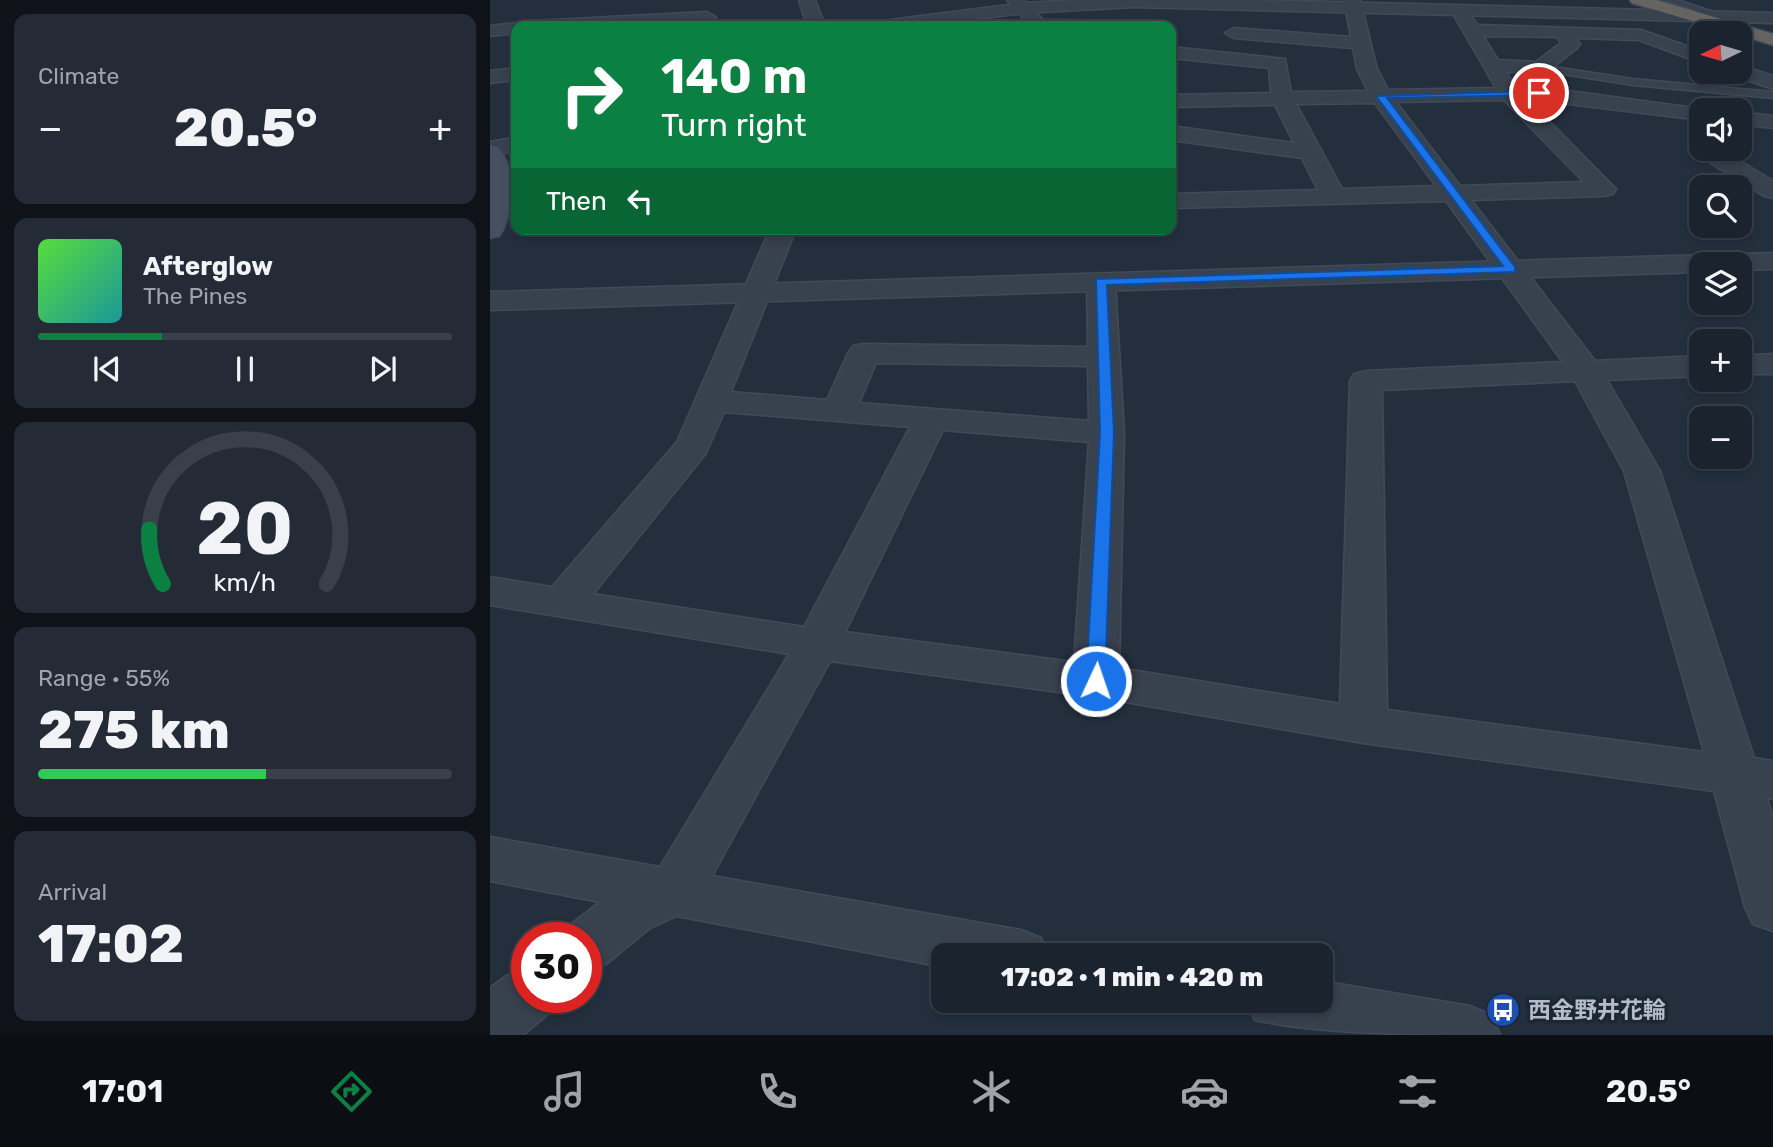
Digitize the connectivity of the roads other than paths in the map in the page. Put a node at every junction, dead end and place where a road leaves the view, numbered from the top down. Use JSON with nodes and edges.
{"nodes":[{"id":1,"x":807,"y":0,"type":"edge"},
{"id":2,"x":1615,"y":0,"type":"edge"},
{"id":3,"x":1638,"y":0,"type":"edge"},
{"id":4,"x":1105,"y":1,"type":"edge"},
{"id":5,"x":1163,"y":1,"type":"edge"},
{"id":6,"x":1208,"y":2,"type":"edge"},
{"id":7,"x":1019,"y":4,"type":"edge"},
{"id":8,"x":1353,"y":4,"type":"edge"},
{"id":9,"x":1666,"y":7,"type":"edge"},
{"id":10,"x":1459,"y":10,"type":"junction"},
{"id":11,"x":706,"y":14,"type":"edge"},
{"id":12,"x":1693,"y":15,"type":"junction"},
{"id":13,"x":1773,"y":18,"type":"edge"},
{"id":14,"x":605,"y":21,"type":"edge"},
{"id":15,"x":814,"y":21,"type":"edge"},
{"id":16,"x":913,"y":21,"type":"edge"},
{"id":17,"x":1034,"y":21,"type":"edge"},
{"id":18,"x":1710,"y":21,"type":"edge"},
{"id":19,"x":1711,"y":21,"type":"edge"},
{"id":20,"x":1752,"y":21,"type":"edge"},
{"id":21,"x":511,"y":28,"type":"edge"},
{"id":22,"x":490,"y":30,"type":"edge"},
{"id":23,"x":1472,"y":30,"type":"junction"},
{"id":24,"x":1212,"y":32,"type":"dead end"},
{"id":25,"x":1562,"y":32,"type":"junction"},
{"id":26,"x":1773,"y":40,"type":"edge"},
{"id":27,"x":1752,"y":42,"type":"edge"},
{"id":28,"x":1361,"y":43,"type":"junction"},
{"id":29,"x":1773,"y":48,"type":"edge"},
{"id":30,"x":1689,"y":52,"type":"edge"},
{"id":31,"x":1176,"y":53,"type":"edge"},
{"id":32,"x":1492,"y":65,"type":"junction"},
{"id":33,"x":1540,"y":68,"type":"junction"},
{"id":34,"x":511,"y":75,"type":"edge"},
{"id":35,"x":1199,"y":75,"type":"dead end"},
{"id":36,"x":1752,"y":75,"type":"edge"},
{"id":37,"x":490,"y":78,"type":"edge"},
{"id":38,"x":1773,"y":83,"type":"edge"},
{"id":39,"x":1509,"y":93,"type":"junction"},
{"id":40,"x":1773,"y":95,"type":"edge"},
{"id":41,"x":1381,"y":96,"type":"junction"},
{"id":42,"x":1282,"y":98,"type":"junction"},
{"id":43,"x":1176,"y":100,"type":"edge"},
{"id":44,"x":1208,"y":100,"type":"junction"},
{"id":45,"x":1635,"y":107,"type":"junction"},
{"id":46,"x":1689,"y":113,"type":"edge"},
{"id":47,"x":1752,"y":119,"type":"edge"},
{"id":48,"x":1773,"y":122,"type":"edge"},
{"id":49,"x":1176,"y":137,"type":"edge"},
{"id":50,"x":1689,"y":140,"type":"edge"},
{"id":51,"x":511,"y":145,"type":"edge"},
{"id":52,"x":490,"y":150,"type":"edge"},
{"id":53,"x":1310,"y":152,"type":"junction"},
{"id":54,"x":1726,"y":161,"type":"edge"},
{"id":55,"x":1768,"y":185,"type":"edge"},
{"id":56,"x":1454,"y":193,"type":"junction"},
{"id":57,"x":1334,"y":197,"type":"junction"},
{"id":58,"x":1176,"y":201,"type":"edge"},
{"id":59,"x":490,"y":230,"type":"edge"},
{"id":60,"x":781,"y":235,"type":"edge"},
{"id":61,"x":1773,"y":261,"type":"edge"},
{"id":62,"x":1511,"y":270,"type":"junction"},
{"id":63,"x":1101,"y":282,"type":"junction"},
{"id":64,"x":759,"y":291,"type":"junction"},
{"id":65,"x":490,"y":301,"type":"edge"},
{"id":66,"x":1106,"y":356,"type":"junction"},
{"id":67,"x":1773,"y":364,"type":"edge"},
{"id":68,"x":1752,"y":365,"type":"edge"},
{"id":69,"x":1689,"y":366,"type":"edge"},
{"id":70,"x":1585,"y":370,"type":"junction"},
{"id":71,"x":713,"y":401,"type":"junction"},
{"id":72,"x":838,"y":413,"type":"junction"},
{"id":73,"x":931,"y":420,"type":"junction"},
{"id":74,"x":1107,"y":433,"type":"junction"},
{"id":75,"x":490,"y":591,"type":"edge"},
{"id":76,"x":564,"y":601,"type":"junction"},
{"id":77,"x":817,"y":643,"type":"junction"},
{"id":78,"x":1096,"y":681,"type":"junction"},
{"id":79,"x":1363,"y":725,"type":"junction"},
{"id":80,"x":1754,"y":777,"type":"edge"},
{"id":81,"x":490,"y":859,"type":"edge"},
{"id":82,"x":674,"y":893,"type":"junction"},
{"id":83,"x":1773,"y":907,"type":"edge"},
{"id":84,"x":602,"y":933,"type":"edge"},
{"id":85,"x":949,"y":943,"type":"edge"},
{"id":86,"x":511,"y":1008,"type":"edge"},
{"id":87,"x":1317,"y":1013,"type":"edge"},
{"id":88,"x":490,"y":1025,"type":"edge"},
{"id":89,"x":1358,"y":1025,"type":"edge"},
{"id":90,"x":1470,"y":1035,"type":"edge"}],
"edges":[{"from":1,"to":15,"type":"street"},
{"from":2,"to":9,"type":"highway"},
{"from":3,"to":12,"type":"highway"},
{"from":4,"to":5,"type":"street"},
{"from":4,"to":7,"type":"street"},
{"from":5,"to":6,"type":"street"},
{"from":6,"to":8,"type":"street"},
{"from":7,"to":16,"type":"street"},
{"from":7,"to":17,"type":"street"},
{"from":8,"to":10,"type":"street"},
{"from":8,"to":28,"type":"street"},
{"from":9,"to":10,"type":"street"},
{"from":9,"to":12,"type":"street"},
{"from":9,"to":18,"type":"highway"},
{"from":10,"to":23,"type":"street"},
{"from":11,"to":14,"type":"street"},
{"from":12,"to":19,"type":"street"},
{"from":12,"to":26,"type":"highway"},
{"from":13,"to":20,"type":"street"},
{"from":21,"to":22,"type":"street"},
{"from":23,"to":25,"type":"street"},
{"from":23,"to":32,"type":"street"},
{"from":24,"to":28,"type":"street"},
{"from":25,"to":30,"type":"street"},
{"from":25,"to":33,"type":"street"},
{"from":27,"to":29,"type":"highway"},
{"from":28,"to":41,"type":"street"},
{"from":31,"to":42,"type":"street"},
{"from":32,"to":33,"type":"street"},
{"from":32,"to":39,"type":"street"},
{"from":33,"to":40,"type":"lane"},
{"from":34,"to":37,"type":"street"},
{"from":35,"to":44,"type":"street"},
{"from":36,"to":38,"type":"street"},
{"from":39,"to":41,"type":"street"},
{"from":39,"to":45,"type":"street"},
{"from":39,"to":56,"type":"street"},
{"from":41,"to":42,"type":"street"},
{"from":41,"to":56,"type":"street"},
{"from":42,"to":44,"type":"street"},
{"from":42,"to":53,"type":"street"},
{"from":43,"to":44,"type":"street"},
{"from":45,"to":46,"type":"street"},
{"from":45,"to":50,"type":"street"},
{"from":47,"to":48,"type":"street"},
{"from":49,"to":53,"type":"street"},
{"from":51,"to":52,"type":"street"},
{"from":52,"to":59,"type":"main road"},
{"from":53,"to":57,"type":"street"},
{"from":54,"to":55,"type":"street"},
{"from":56,"to":57,"type":"street"},
{"from":56,"to":62,"type":"street"},
{"from":57,"to":58,"type":"street"},
{"from":60,"to":64,"type":"street"},
{"from":61,"to":62,"type":"street"},
{"from":62,"to":63,"type":"street"},
{"from":62,"to":70,"type":"street"},
{"from":63,"to":64,"type":"street"},
{"from":63,"to":66,"type":"street"},
{"from":64,"to":65,"type":"street"},
{"from":64,"to":71,"type":"street"},
{"from":66,"to":72,"type":"street"},
{"from":66,"to":74,"type":"street"},
{"from":67,"to":68,"type":"street"},
{"from":69,"to":70,"type":"street"},
{"from":70,"to":79,"type":"street"},
{"from":70,"to":80,"type":"street"},
{"from":71,"to":72,"type":"street"},
{"from":71,"to":76,"type":"street"},
{"from":72,"to":73,"type":"street"},
{"from":73,"to":74,"type":"street"},
{"from":73,"to":77,"type":"street"},
{"from":74,"to":78,"type":"street"},
{"from":75,"to":76,"type":"street"},
{"from":76,"to":77,"type":"street"},
{"from":77,"to":78,"type":"street"},
{"from":77,"to":82,"type":"street"},
{"from":78,"to":79,"type":"street"},
{"from":79,"to":80,"type":"street"},
{"from":80,"to":83,"type":"street"},
{"from":81,"to":82,"type":"street"},
{"from":82,"to":84,"type":"street"},
{"from":82,"to":85,"type":"street"},
{"from":86,"to":88,"type":"street"},
{"from":87,"to":89,"type":"street"},
{"from":89,"to":90,"type":"street"}]}
